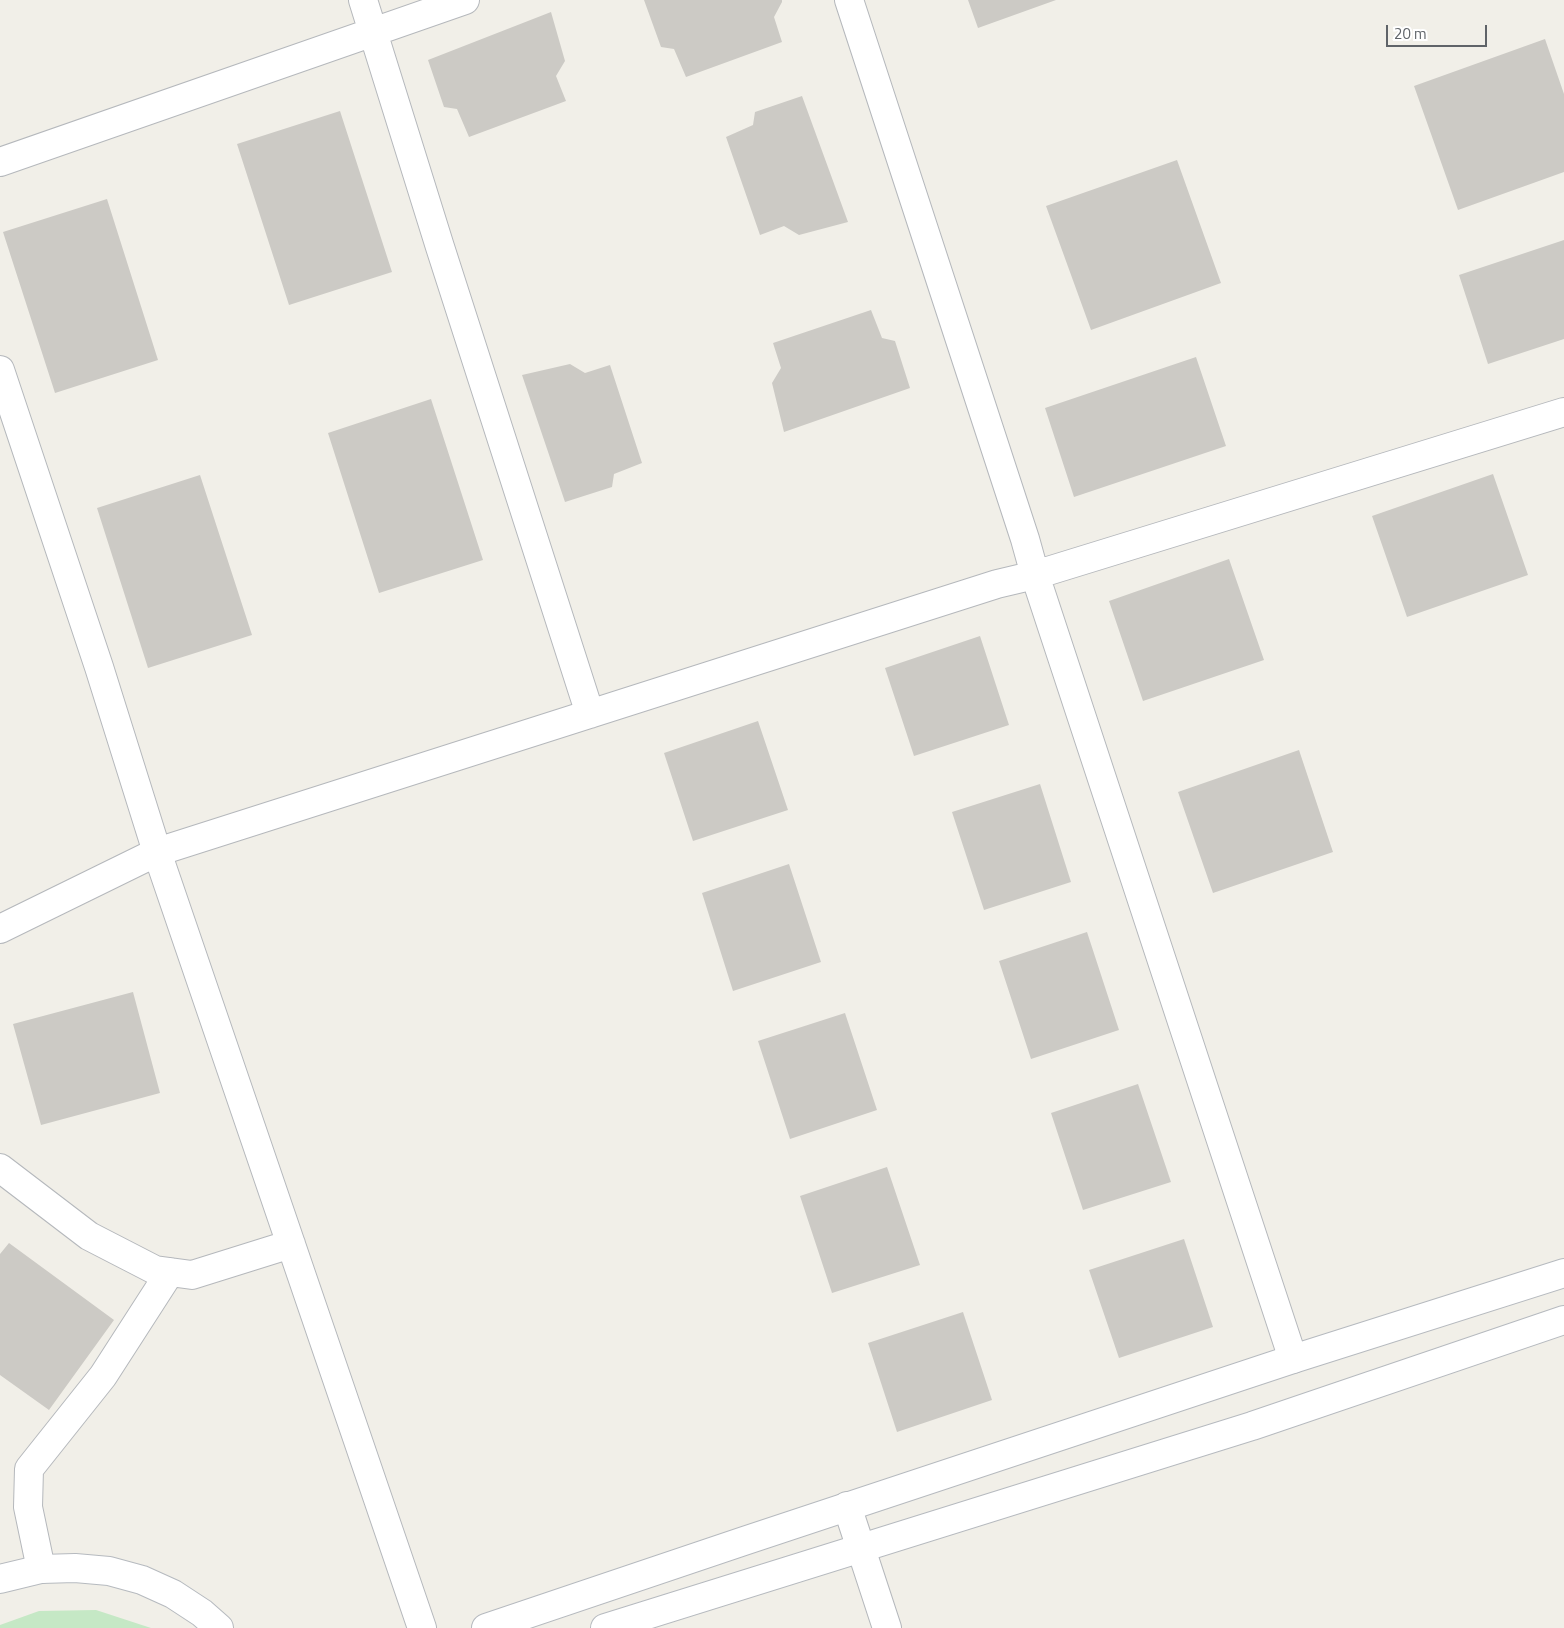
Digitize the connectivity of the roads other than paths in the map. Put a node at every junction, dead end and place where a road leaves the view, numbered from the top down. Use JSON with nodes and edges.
{"nodes":[{"id":1,"x":363,"y":0,"type":"edge"},
{"id":2,"x":465,"y":0,"type":"edge"},
{"id":3,"x":849,"y":0,"type":"edge"},
{"id":4,"x":373,"y":33,"type":"junction"},
{"id":5,"x":0,"y":162,"type":"edge"},
{"id":6,"x":0,"y":370,"type":"edge"},
{"id":7,"x":1564,"y":412,"type":"edge"},
{"id":8,"x":1035,"y":574,"type":"junction"},
{"id":9,"x":590,"y":714,"type":"junction"},
{"id":10,"x":157,"y":852,"type":"junction"},
{"id":11,"x":0,"y":929,"type":"edge"},
{"id":12,"x":0,"y":1168,"type":"edge"},
{"id":13,"x":291,"y":1244,"type":"junction"},
{"id":14,"x":170,"y":1272,"type":"junction"},
{"id":15,"x":1564,"y":1274,"type":"edge"},
{"id":16,"x":1564,"y":1320,"type":"edge"},
{"id":17,"x":1293,"y":1359,"type":"junction"},
{"id":18,"x":847,"y":1506,"type":"junction"},
{"id":19,"x":862,"y":1548,"type":"junction"},
{"id":20,"x":41,"y":1569,"type":"junction"},
{"id":21,"x":0,"y":1579,"type":"edge"},
{"id":22,"x":219,"y":1628,"type":"edge"},
{"id":23,"x":422,"y":1628,"type":"edge"},
{"id":24,"x":486,"y":1628,"type":"edge"},
{"id":25,"x":605,"y":1628,"type":"edge"},
{"id":26,"x":887,"y":1628,"type":"edge"}],
"edges":[{"from":1,"to":4,"type":"street"},
{"from":2,"to":4,"type":"street"},
{"from":3,"to":8,"type":"street"},
{"from":4,"to":5,"type":"street"},
{"from":4,"to":9,"type":"street"},
{"from":6,"to":10,"type":"street"},
{"from":7,"to":8,"type":"street"},
{"from":8,"to":9,"type":"street"},
{"from":8,"to":17,"type":"street"},
{"from":9,"to":10,"type":"street"},
{"from":10,"to":11,"type":"street"},
{"from":10,"to":13,"type":"street"},
{"from":12,"to":14,"type":"street"},
{"from":13,"to":14,"type":"street"},
{"from":13,"to":23,"type":"street"},
{"from":14,"to":20,"type":"street"},
{"from":15,"to":17,"type":"street"},
{"from":16,"to":19,"type":"street"},
{"from":17,"to":18,"type":"street"},
{"from":18,"to":19,"type":"street"},
{"from":18,"to":24,"type":"street"},
{"from":19,"to":25,"type":"street"},
{"from":19,"to":26,"type":"street"},
{"from":20,"to":21,"type":"street"},
{"from":20,"to":22,"type":"street"}]}
